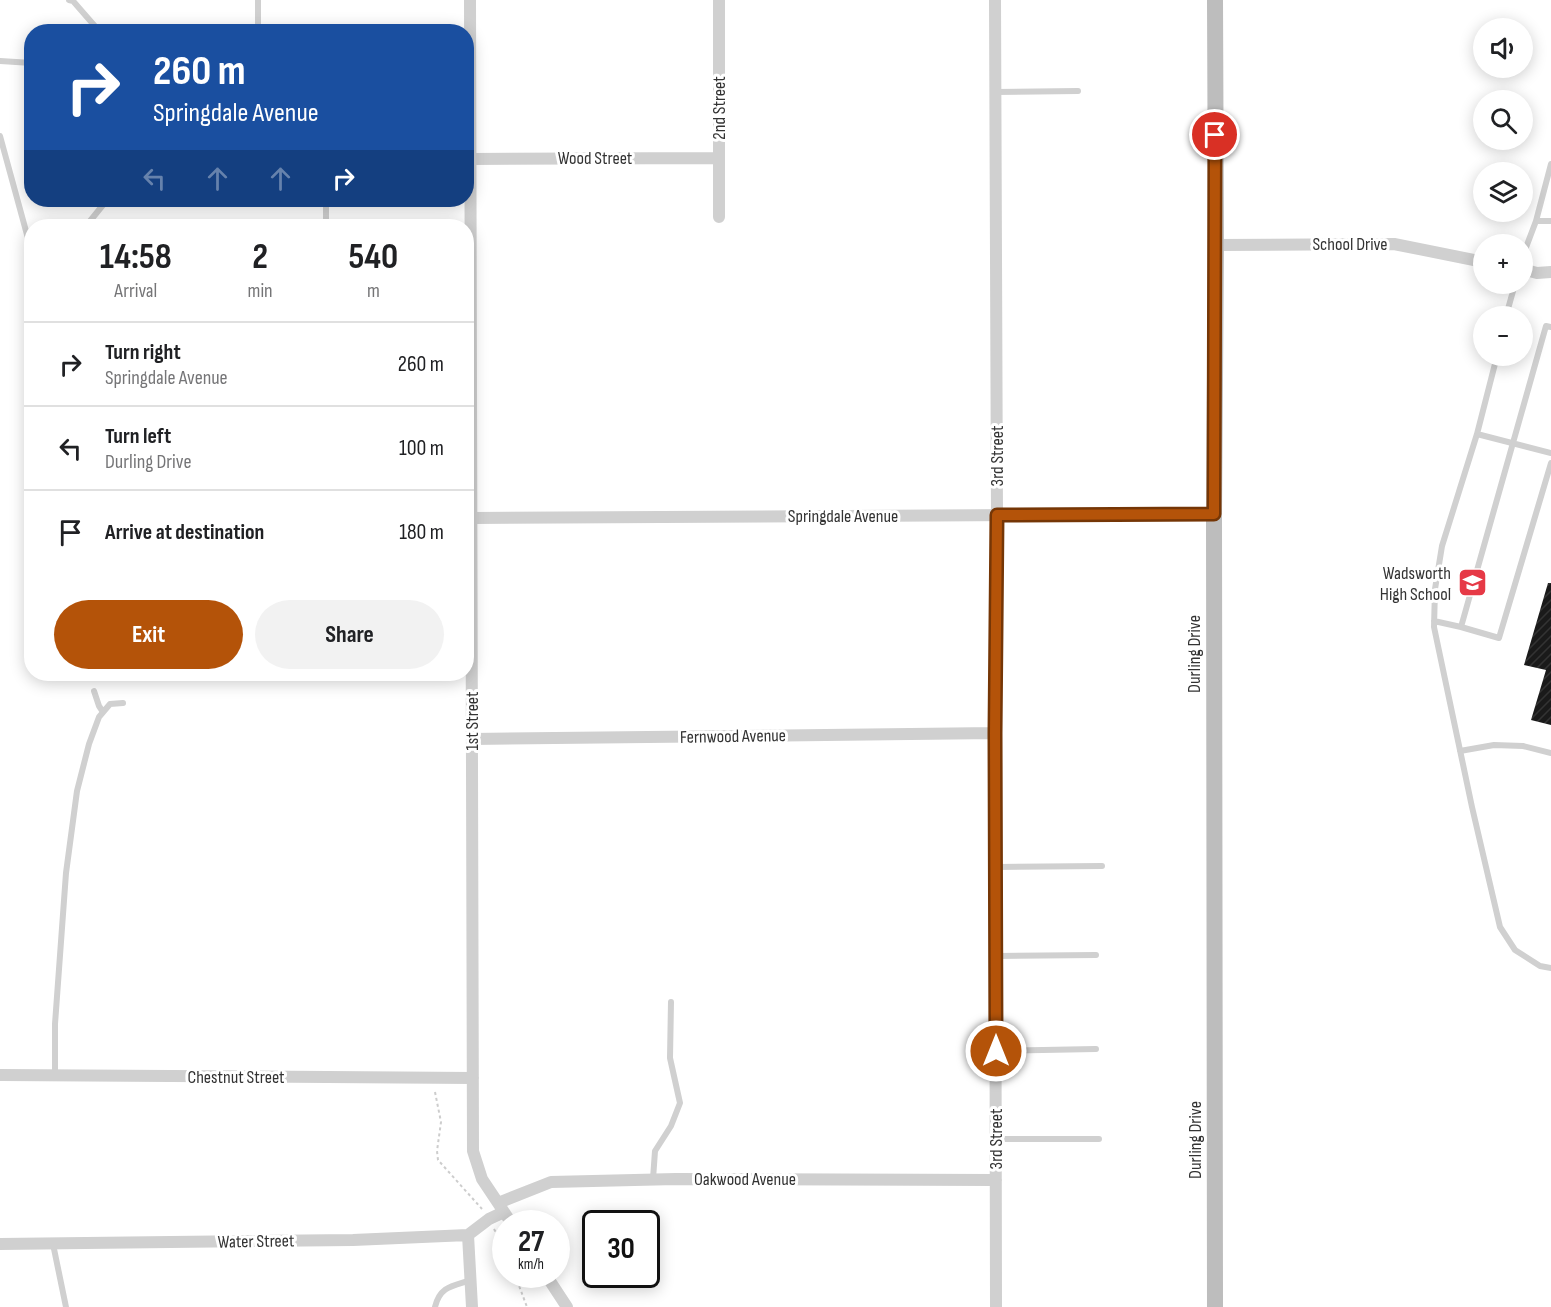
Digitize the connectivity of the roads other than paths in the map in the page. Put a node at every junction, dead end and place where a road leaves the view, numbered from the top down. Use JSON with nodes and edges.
{"nodes":[{"id":1,"x":69,"y":0,"type":"edge"},
{"id":2,"x":258,"y":0,"type":"edge"},
{"id":3,"x":470,"y":0,"type":"edge"},
{"id":4,"x":719,"y":0,"type":"edge"},
{"id":5,"x":995,"y":0,"type":"edge"},
{"id":6,"x":1215,"y":0,"type":"edge"},
{"id":7,"x":93,"y":24,"type":"edge"},
{"id":8,"x":258,"y":24,"type":"edge"},
{"id":9,"x":470,"y":24,"type":"edge"},
{"id":10,"x":0,"y":61,"type":"edge"},
{"id":11,"x":24,"y":62,"type":"edge"},
{"id":12,"x":995,"y":92,"type":"junction"},
{"id":13,"x":1078,"y":92,"type":"dead end"},
{"id":14,"x":0,"y":136,"type":"edge"},
{"id":15,"x":719,"y":158,"type":"junction"},
{"id":16,"x":474,"y":159,"type":"edge"},
{"id":17,"x":1551,"y":164,"type":"edge"},
{"id":18,"x":101,"y":207,"type":"edge"},
{"id":19,"x":719,"y":217,"type":"dead end"},
{"id":20,"x":92,"y":219,"type":"edge"},
{"id":21,"x":1536,"y":221,"type":"junction"},
{"id":22,"x":1551,"y":221,"type":"edge"},
{"id":23,"x":24,"y":224,"type":"edge"},
{"id":24,"x":1531,"y":234,"type":"edge"},
{"id":25,"x":1216,"y":245,"type":"junction"},
{"id":26,"x":1473,"y":259,"type":"edge"},
{"id":27,"x":1533,"y":272,"type":"edge"},
{"id":28,"x":1551,"y":272,"type":"edge"},
{"id":29,"x":1537,"y":273,"type":"junction"},
{"id":30,"x":1551,"y":282,"type":"edge"},
{"id":31,"x":1551,"y":327,"type":"edge"},
{"id":32,"x":1494,"y":366,"type":"edge"},
{"id":33,"x":1477,"y":434,"type":"junction"},
{"id":34,"x":1513,"y":443,"type":"junction"},
{"id":35,"x":1551,"y":453,"type":"edge"},
{"id":36,"x":1551,"y":463,"type":"edge"},
{"id":37,"x":1214,"y":514,"type":"junction"},
{"id":38,"x":997,"y":515,"type":"junction"},
{"id":39,"x":474,"y":518,"type":"edge"},
{"id":40,"x":1434,"y":621,"type":"junction"},
{"id":41,"x":1461,"y":627,"type":"junction"},
{"id":42,"x":472,"y":681,"type":"edge"},
{"id":43,"x":94,"y":691,"type":"dead end"},
{"id":44,"x":123,"y":703,"type":"dead end"},
{"id":45,"x":103,"y":712,"type":"junction"},
{"id":46,"x":995,"y":733,"type":"junction"},
{"id":47,"x":472,"y":739,"type":"junction"},
{"id":48,"x":1460,"y":751,"type":"junction"},
{"id":49,"x":1551,"y":753,"type":"edge"},
{"id":50,"x":1102,"y":866,"type":"dead end"},
{"id":51,"x":996,"y":867,"type":"junction"},
{"id":52,"x":1096,"y":955,"type":"dead end"},
{"id":53,"x":996,"y":956,"type":"junction"},
{"id":54,"x":1551,"y":968,"type":"edge"},
{"id":55,"x":671,"y":1002,"type":"dead end"},
{"id":56,"x":1096,"y":1050,"type":"dead end"},
{"id":57,"x":996,"y":1051,"type":"junction"},
{"id":58,"x":0,"y":1076,"type":"edge"},
{"id":59,"x":55,"y":1076,"type":"junction"},
{"id":60,"x":472,"y":1078,"type":"junction"},
{"id":61,"x":996,"y":1139,"type":"junction"},
{"id":62,"x":1099,"y":1139,"type":"dead end"},
{"id":63,"x":653,"y":1180,"type":"junction"},
{"id":64,"x":996,"y":1180,"type":"junction"},
{"id":65,"x":501,"y":1208,"type":"junction"},
{"id":66,"x":468,"y":1235,"type":"junction"},
{"id":67,"x":0,"y":1244,"type":"edge"},
{"id":68,"x":53,"y":1244,"type":"junction"},
{"id":69,"x":472,"y":1280,"type":"junction"},
{"id":70,"x":555,"y":1288,"type":"edge"},
{"id":71,"x":66,"y":1307,"type":"edge"},
{"id":72,"x":435,"y":1307,"type":"edge"},
{"id":73,"x":472,"y":1307,"type":"edge"},
{"id":74,"x":567,"y":1307,"type":"edge"},
{"id":75,"x":996,"y":1307,"type":"edge"},
{"id":76,"x":1215,"y":1307,"type":"edge"}],
"edges":[{"from":1,"to":7,"type":"lane"},
{"from":2,"to":8,"type":"lane"},
{"from":3,"to":9,"type":"street","name":"1st Street"},
{"from":4,"to":15,"type":"street","name":"2nd Street"},
{"from":5,"to":12,"type":"street","name":"3rd Street"},
{"from":6,"to":25,"type":"street","name":"Durling Drive"},
{"from":10,"to":11,"type":"lane"},
{"from":12,"to":13,"type":"lane"},
{"from":12,"to":38,"type":"street","name":"3rd Street"},
{"from":14,"to":23,"type":"lane"},
{"from":15,"to":16,"type":"street","name":"Wood Street"},
{"from":15,"to":19,"type":"street","name":"2nd Street"},
{"from":17,"to":21,"type":"lane"},
{"from":18,"to":20,"type":"lane"},
{"from":21,"to":22,"type":"lane"},
{"from":21,"to":24,"type":"lane"},
{"from":25,"to":26,"type":"street","name":"School Drive"},
{"from":25,"to":37,"type":"street","name":"Durling Drive"},
{"from":27,"to":29,"type":"street"},
{"from":28,"to":29,"type":"street"},
{"from":29,"to":30,"type":"street"},
{"from":31,"to":34,"type":"lane"},
{"from":32,"to":33,"type":"lane"},
{"from":33,"to":34,"type":"lane"},
{"from":33,"to":40,"type":"lane"},
{"from":34,"to":35,"type":"lane"},
{"from":34,"to":41,"type":"lane"},
{"from":36,"to":41,"type":"lane"},
{"from":37,"to":38,"type":"street","name":"Springdale Avenue"},
{"from":37,"to":76,"type":"street","name":"Durling Drive"},
{"from":38,"to":39,"type":"street","name":"Springdale Avenue"},
{"from":38,"to":46,"type":"street","name":"3rd Street"},
{"from":40,"to":41,"type":"lane"},
{"from":40,"to":48,"type":"lane"},
{"from":42,"to":47,"type":"street","name":"1st Street"},
{"from":43,"to":45,"type":"lane"},
{"from":44,"to":45,"type":"lane"},
{"from":45,"to":59,"type":"lane"},
{"from":46,"to":47,"type":"street","name":"Fernwood Avenue"},
{"from":46,"to":51,"type":"street","name":"3rd Street"},
{"from":47,"to":60,"type":"street","name":"1st Street"},
{"from":48,"to":49,"type":"lane"},
{"from":48,"to":54,"type":"lane"},
{"from":50,"to":51,"type":"lane"},
{"from":51,"to":53,"type":"street","name":"3rd Street"},
{"from":52,"to":53,"type":"lane"},
{"from":53,"to":57,"type":"street","name":"3rd Street"},
{"from":55,"to":63,"type":"lane"},
{"from":56,"to":57,"type":"lane"},
{"from":57,"to":61,"type":"street","name":"3rd Street"},
{"from":58,"to":59,"type":"street","name":"Chestnut Street"},
{"from":59,"to":60,"type":"street","name":"Chestnut Street"},
{"from":60,"to":65,"type":"street","name":"1st Street"},
{"from":61,"to":62,"type":"lane"},
{"from":61,"to":64,"type":"street","name":"3rd Street"},
{"from":63,"to":64,"type":"street","name":"Oakwood Avenue"},
{"from":63,"to":65,"type":"street","name":"Oakwood Avenue"},
{"from":64,"to":75,"type":"street","name":"3rd Street"},
{"from":65,"to":66,"type":"street"},
{"from":66,"to":68,"type":"street","name":"Water Street"},
{"from":66,"to":69,"type":"street"},
{"from":67,"to":68,"type":"street","name":"Water Street"},
{"from":68,"to":71,"type":"lane"},
{"from":69,"to":72,"type":"lane"},
{"from":69,"to":73,"type":"street"},
{"from":70,"to":74,"type":"street"}]}
